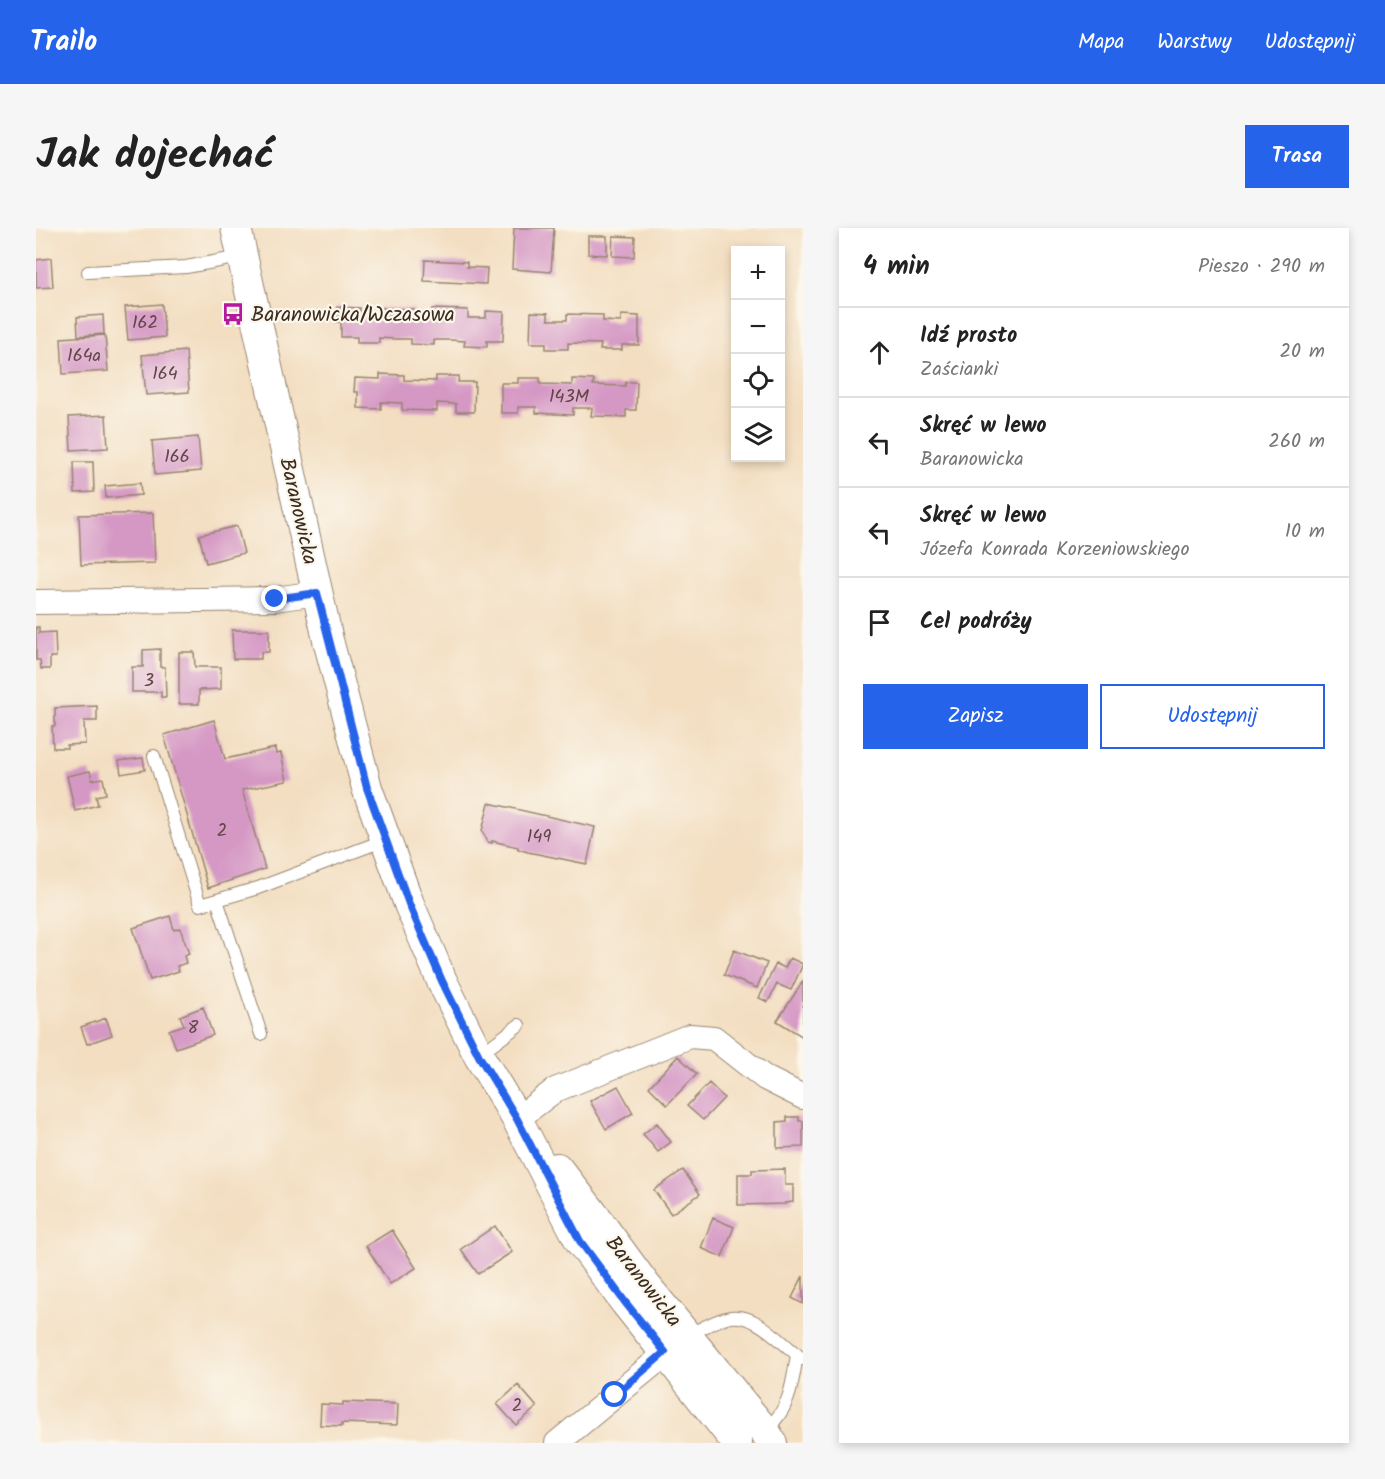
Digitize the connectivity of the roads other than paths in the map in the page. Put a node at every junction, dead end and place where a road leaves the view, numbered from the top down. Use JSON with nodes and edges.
{"nodes":[{"id":1,"x":239,"y":242,"type":"edge"},
{"id":2,"x":88,"y":272,"type":"dead end"},
{"id":3,"x":317,"y":593,"type":"junction"},
{"id":4,"x":36,"y":602,"type":"edge"},
{"id":5,"x":154,"y":756,"type":"dead end"},
{"id":6,"x":385,"y":840,"type":"junction"},
{"id":7,"x":217,"y":900,"type":"junction"},
{"id":8,"x":519,"y":1025,"type":"dead end"},
{"id":9,"x":261,"y":1034,"type":"dead end"},
{"id":10,"x":479,"y":1056,"type":"junction"},
{"id":11,"x":803,"y":1097,"type":"edge"},
{"id":12,"x":517,"y":1119,"type":"junction"},
{"id":13,"x":676,"y":1344,"type":"junction"},
{"id":14,"x":800,"y":1357,"type":"edge"},
{"id":15,"x":757,"y":1439,"type":"edge"},
{"id":16,"x":557,"y":1443,"type":"edge"}],
"edges":[{"from":1,"to":2,"type":"lane"},
{"from":1,"to":3,"type":"street","name":"Baranowicka"},
{"from":3,"to":4,"type":"street"},
{"from":3,"to":6,"type":"street","name":"Baranowicka"},
{"from":5,"to":7,"type":"lane"},
{"from":6,"to":7,"type":"lane"},
{"from":6,"to":10,"type":"street","name":"Baranowicka"},
{"from":7,"to":9,"type":"lane"},
{"from":8,"to":10,"type":"lane"},
{"from":10,"to":12,"type":"street","name":"Baranowicka"},
{"from":11,"to":12,"type":"street"},
{"from":12,"to":13,"type":"street","name":"Baranowicka"},
{"from":13,"to":14,"type":"lane"},
{"from":13,"to":15,"type":"street","name":"Baranowicka"},
{"from":13,"to":16,"type":"street"},
{"from":14,"to":15,"type":"lane"}]}
